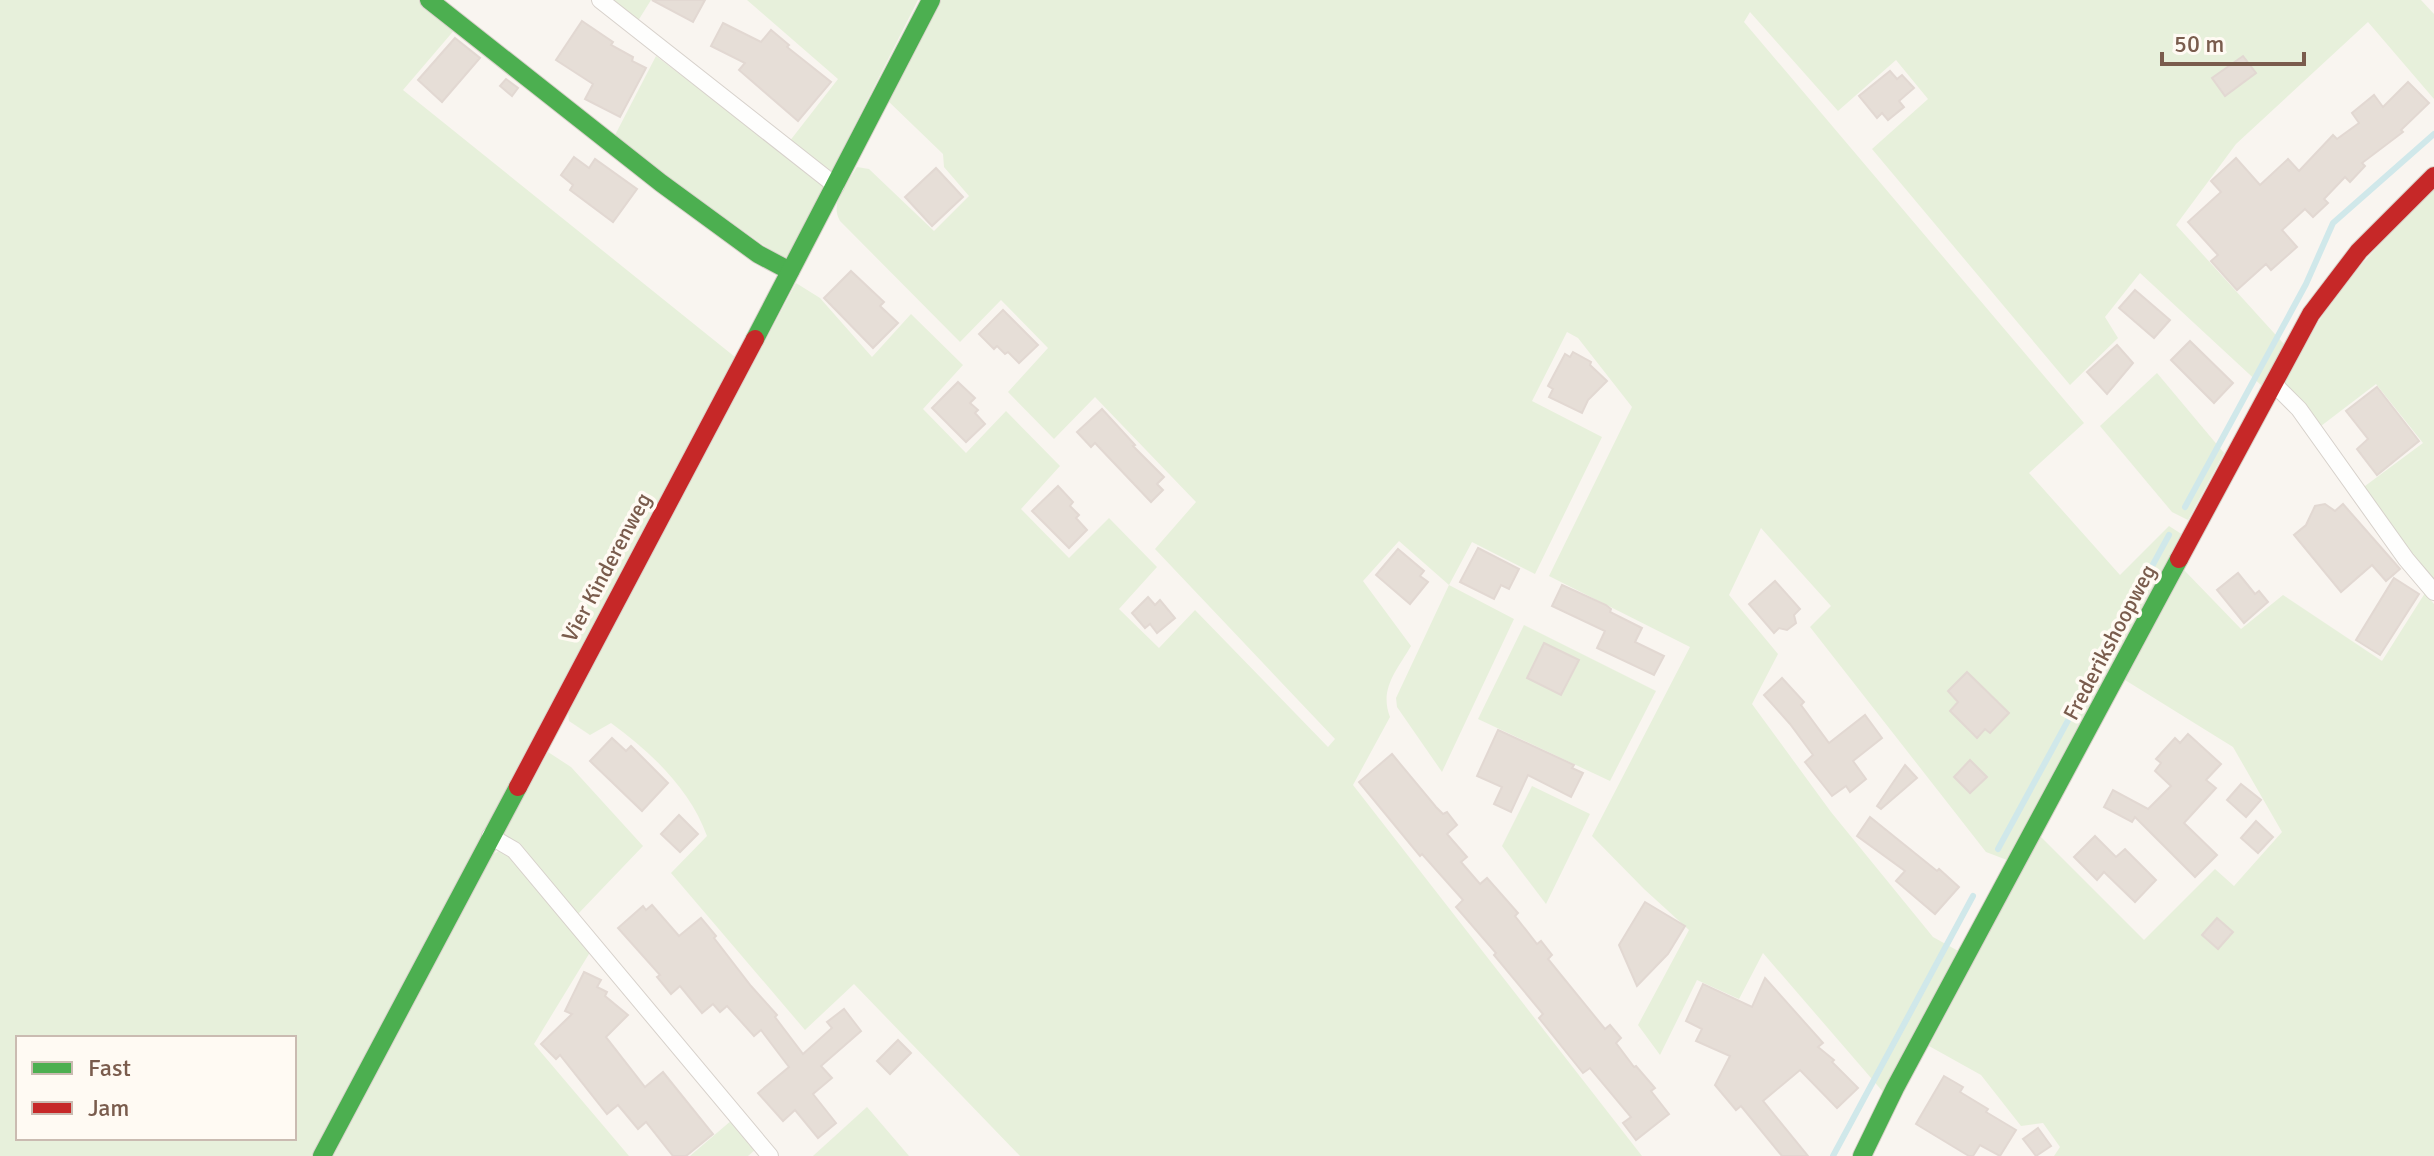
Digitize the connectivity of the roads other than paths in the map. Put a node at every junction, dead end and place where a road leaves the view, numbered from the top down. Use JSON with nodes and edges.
{"nodes":[{"id":1,"x":429,"y":0,"type":"edge"},
{"id":2,"x":600,"y":0,"type":"edge"},
{"id":3,"x":931,"y":0,"type":"edge"},
{"id":4,"x":2434,"y":176,"type":"edge"},
{"id":5,"x":836,"y":186,"type":"junction"},
{"id":6,"x":790,"y":271,"type":"junction"},
{"id":7,"x":2274,"y":384,"type":"junction"},
{"id":8,"x":2434,"y":592,"type":"edge"},
{"id":9,"x":490,"y":836,"type":"junction"},
{"id":10,"x":322,"y":1156,"type":"edge"},
{"id":11,"x":770,"y":1156,"type":"edge"},
{"id":12,"x":1862,"y":1156,"type":"edge"}],
"edges":[{"from":1,"to":6,"type":"street"},
{"from":2,"to":5,"type":"street"},
{"from":3,"to":5,"type":"street","name":"Vier Kinderenweg"},
{"from":4,"to":7,"type":"street","name":"Frederikshoopweg"},
{"from":5,"to":6,"type":"street","name":"Vier Kinderenweg"},
{"from":6,"to":9,"type":"street","name":"Vier Kinderenweg"},
{"from":7,"to":8,"type":"street"},
{"from":7,"to":12,"type":"street","name":"Frederikshoopweg"},
{"from":9,"to":10,"type":"street","name":"Vier Kinderenweg"},
{"from":9,"to":11,"type":"street"}]}
